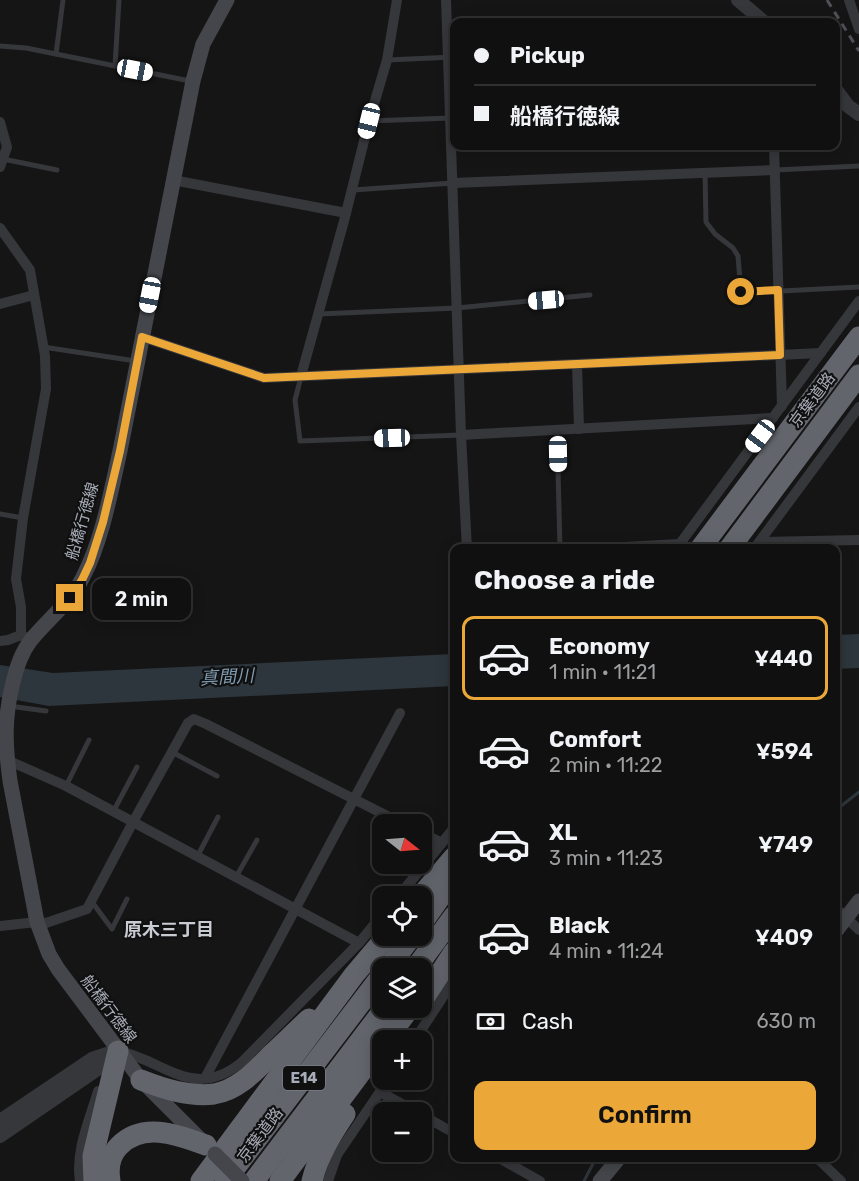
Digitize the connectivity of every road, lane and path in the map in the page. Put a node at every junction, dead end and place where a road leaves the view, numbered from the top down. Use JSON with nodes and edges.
{"nodes":[{"id":1,"x":63,"y":0,"type":"edge"},
{"id":2,"x":119,"y":0,"type":"edge"},
{"id":3,"x":225,"y":0,"type":"edge"},
{"id":4,"x":397,"y":0,"type":"edge"},
{"id":5,"x":446,"y":0,"type":"edge"},
{"id":6,"x":738,"y":0,"type":"edge"},
{"id":7,"x":849,"y":0,"type":"edge"},
{"id":8,"x":759,"y":18,"type":"edge"},
{"id":9,"x":859,"y":29,"type":"edge"},
{"id":10,"x":0,"y":46,"type":"edge"},
{"id":11,"x":450,"y":46,"type":"edge"},
{"id":12,"x":56,"y":54,"type":"junction"},
{"id":13,"x":450,"y":57,"type":"edge"},
{"id":14,"x":387,"y":60,"type":"junction"},
{"id":15,"x":115,"y":66,"type":"junction"},
{"id":16,"x":193,"y":81,"type":"junction"},
{"id":17,"x":840,"y":95,"type":"edge"},
{"id":18,"x":859,"y":114,"type":"edge"},
{"id":19,"x":450,"y":118,"type":"edge"},
{"id":20,"x":369,"y":121,"type":"junction"},
{"id":21,"x":0,"y":122,"type":"edge"},
{"id":22,"x":452,"y":150,"type":"edge"},
{"id":23,"x":774,"y":150,"type":"edge"},
{"id":24,"x":2,"y":163,"type":"edge"},
{"id":25,"x":859,"y":166,"type":"edge"},
{"id":26,"x":57,"y":170,"type":"dead end"},
{"id":27,"x":775,"y":170,"type":"junction"},
{"id":28,"x":705,"y":173,"type":"junction"},
{"id":29,"x":173,"y":180,"type":"junction"},
{"id":30,"x":453,"y":183,"type":"junction"},
{"id":31,"x":352,"y":190,"type":"junction"},
{"id":32,"x":346,"y":213,"type":"junction"},
{"id":33,"x":0,"y":228,"type":"edge"},
{"id":34,"x":859,"y":287,"type":"edge"},
{"id":35,"x":778,"y":290,"type":"junction"},
{"id":36,"x":34,"y":295,"type":"junction"},
{"id":37,"x":590,"y":295,"type":"dead end"},
{"id":38,"x":859,"y":301,"type":"edge"},
{"id":39,"x":0,"y":304,"type":"edge"},
{"id":40,"x":457,"y":308,"type":"junction"},
{"id":41,"x":319,"y":314,"type":"junction"},
{"id":42,"x":142,"y":337,"type":"junction"},
{"id":43,"x":859,"y":337,"type":"edge"},
{"id":44,"x":43,"y":347,"type":"junction"},
{"id":45,"x":821,"y":353,"type":"junction"},
{"id":46,"x":780,"y":355,"type":"junction"},
{"id":47,"x":137,"y":361,"type":"junction"},
{"id":48,"x":577,"y":364,"type":"junction"},
{"id":49,"x":459,"y":369,"type":"junction"},
{"id":50,"x":859,"y":375,"type":"edge"},
{"id":51,"x":301,"y":376,"type":"junction"},
{"id":52,"x":782,"y":406,"type":"junction"},
{"id":53,"x":859,"y":407,"type":"edge"},
{"id":54,"x":773,"y":418,"type":"junction"},
{"id":55,"x":579,"y":429,"type":"junction"},
{"id":56,"x":557,"y":430,"type":"junction"},
{"id":57,"x":461,"y":435,"type":"junction"},
{"id":58,"x":0,"y":514,"type":"edge"},
{"id":59,"x":23,"y":518,"type":"junction"},
{"id":60,"x":859,"y":540,"type":"edge"},
{"id":61,"x":467,"y":544,"type":"edge"},
{"id":62,"x":560,"y":544,"type":"edge"},
{"id":63,"x":687,"y":544,"type":"edge"},
{"id":64,"x":687,"y":544,"type":"edge"},
{"id":65,"x":733,"y":544,"type":"edge"},
{"id":66,"x":758,"y":544,"type":"edge"},
{"id":67,"x":777,"y":544,"type":"edge"},
{"id":68,"x":26,"y":637,"type":"junction"},
{"id":69,"x":0,"y":640,"type":"edge"},
{"id":70,"x":5,"y":704,"type":"edge"},
{"id":71,"x":46,"y":711,"type":"dead end"},
{"id":72,"x":400,"y":713,"type":"dead end"},
{"id":73,"x":89,"y":740,"type":"dead end"},
{"id":74,"x":172,"y":752,"type":"junction"},
{"id":75,"x":7,"y":760,"type":"junction"},
{"id":76,"x":138,"y":767,"type":"dead end"},
{"id":77,"x":218,"y":776,"type":"dead end"},
{"id":78,"x":66,"y":786,"type":"junction"},
{"id":79,"x":354,"y":800,"type":"junction"},
{"id":80,"x":113,"y":812,"type":"junction"},
{"id":81,"x":383,"y":814,"type":"edge"},
{"id":82,"x":218,"y":816,"type":"dead end"},
{"id":83,"x":133,"y":822,"type":"junction"},
{"id":84,"x":257,"y":840,"type":"dead end"},
{"id":85,"x":432,"y":840,"type":"edge"},
{"id":86,"x":448,"y":850,"type":"edge"},
{"id":87,"x":197,"y":857,"type":"junction"},
{"id":88,"x":236,"y":877,"type":"junction"},
{"id":89,"x":450,"y":884,"type":"edge"},
{"id":90,"x":410,"y":886,"type":"edge"},
{"id":91,"x":427,"y":886,"type":"edge"},
{"id":92,"x":127,"y":899,"type":"dead end"},
{"id":93,"x":91,"y":901,"type":"junction"},
{"id":94,"x":859,"y":902,"type":"edge"},
{"id":95,"x":296,"y":909,"type":"junction"},
{"id":96,"x":432,"y":909,"type":"edge"},
{"id":97,"x":841,"y":913,"type":"edge"},
{"id":98,"x":450,"y":921,"type":"edge"},
{"id":99,"x":37,"y":922,"type":"junction"},
{"id":100,"x":0,"y":926,"type":"edge"},
{"id":101,"x":372,"y":928,"type":"edge"},
{"id":102,"x":859,"y":930,"type":"edge"},
{"id":103,"x":359,"y":944,"type":"junction"},
{"id":104,"x":379,"y":946,"type":"edge"},
{"id":105,"x":404,"y":946,"type":"edge"},
{"id":106,"x":450,"y":956,"type":"edge"},
{"id":107,"x":450,"y":957,"type":"edge"},
{"id":108,"x":395,"y":958,"type":"edge"},
{"id":109,"x":423,"y":958,"type":"edge"},
{"id":110,"x":354,"y":975,"type":"junction"},
{"id":111,"x":432,"y":980,"type":"edge"},
{"id":112,"x":432,"y":985,"type":"edge"},
{"id":113,"x":372,"y":988,"type":"edge"},
{"id":114,"x":450,"y":990,"type":"edge"},
{"id":115,"x":377,"y":1018,"type":"edge"},
{"id":116,"x":402,"y":1018,"type":"edge"},
{"id":117,"x":393,"y":1030,"type":"edge"},
{"id":118,"x":422,"y":1030,"type":"edge"},
{"id":119,"x":118,"y":1051,"type":"junction"},
{"id":120,"x":372,"y":1058,"type":"edge"},
{"id":121,"x":372,"y":1074,"type":"edge"},
{"id":122,"x":205,"y":1078,"type":"junction"},
{"id":123,"x":141,"y":1080,"type":"junction"},
{"id":124,"x":380,"y":1092,"type":"joint"},
{"id":125,"x":398,"y":1102,"type":"edge"},
{"id":126,"x":0,"y":1121,"type":"edge"},
{"id":127,"x":432,"y":1121,"type":"edge"},
{"id":128,"x":450,"y":1131,"type":"edge"},
{"id":129,"x":0,"y":1136,"type":"edge"},
{"id":130,"x":210,"y":1150,"type":"junction"},
{"id":131,"x":506,"y":1162,"type":"edge"},
{"id":132,"x":616,"y":1162,"type":"edge"},
{"id":133,"x":821,"y":1162,"type":"edge"},
{"id":134,"x":80,"y":1181,"type":"edge"},
{"id":135,"x":94,"y":1181,"type":"edge"},
{"id":136,"x":110,"y":1181,"type":"edge"},
{"id":137,"x":201,"y":1181,"type":"edge"},
{"id":138,"x":225,"y":1181,"type":"edge"},
{"id":139,"x":242,"y":1181,"type":"edge"},
{"id":140,"x":254,"y":1181,"type":"edge"},
{"id":141,"x":280,"y":1181,"type":"edge"},
{"id":142,"x":312,"y":1181,"type":"edge"},
{"id":143,"x":328,"y":1181,"type":"edge"},
{"id":144,"x":540,"y":1181,"type":"edge"},
{"id":145,"x":600,"y":1181,"type":"edge"},
{"id":146,"x":841,"y":1181,"type":"edge"}],
"edges":[{"from":1,"to":12,"type":"lane"},
{"from":2,"to":15,"type":"lane"},
{"from":3,"to":16,"type":"main road","name":"船橋行徳線"},
{"from":4,"to":14,"type":"street"},
{"from":5,"to":11,"type":"street"},
{"from":6,"to":8,"type":"street"},
{"from":7,"to":9,"type":"street"},
{"from":10,"to":12,"type":"lane"},
{"from":12,"to":15,"type":"lane"},
{"from":13,"to":14,"type":"lane"},
{"from":14,"to":20,"type":"street"},
{"from":15,"to":16,"type":"lane"},
{"from":16,"to":29,"type":"main road","name":"船橋行徳線"},
{"from":17,"to":18,"type":"street"},
{"from":19,"to":20,"type":"lane"},
{"from":20,"to":31,"type":"street"},
{"from":21,"to":24,"type":"street"},
{"from":22,"to":30,"type":"street"},
{"from":23,"to":27,"type":"street"},
{"from":24,"to":26,"type":"lane"},
{"from":25,"to":27,"type":"lane"},
{"from":27,"to":28,"type":"street"},
{"from":27,"to":35,"type":"street"},
{"from":28,"to":30,"type":"street"},
{"from":28,"to":35,"type":"lane"},
{"from":29,"to":32,"type":"street"},
{"from":29,"to":42,"type":"main road","name":"船橋行徳線"},
{"from":30,"to":31,"type":"lane"},
{"from":30,"to":40,"type":"street"},
{"from":31,"to":32,"type":"street"},
{"from":32,"to":41,"type":"street"},
{"from":33,"to":36,"type":"street"},
{"from":34,"to":35,"type":"lane"},
{"from":35,"to":46,"type":"street"},
{"from":36,"to":39,"type":"street"},
{"from":36,"to":44,"type":"street"},
{"from":37,"to":40,"type":"lane"},
{"from":38,"to":45,"type":"street"},
{"from":40,"to":41,"type":"lane"},
{"from":40,"to":49,"type":"street"},
{"from":41,"to":51,"type":"street"},
{"from":42,"to":47,"type":"main road","name":"船橋行徳線"},
{"from":42,"to":51,"type":"street"},
{"from":43,"to":63,"type":"highway","name":"京葉道路"},
{"from":44,"to":47,"type":"lane"},
{"from":44,"to":59,"type":"street"},
{"from":45,"to":46,"type":"street"},
{"from":45,"to":52,"type":"street"},
{"from":46,"to":48,"type":"street"},
{"from":46,"to":52,"type":"street"},
{"from":47,"to":68,"type":"main road","name":"船橋行徳線"},
{"from":48,"to":49,"type":"street"},
{"from":48,"to":55,"type":"street"},
{"from":49,"to":51,"type":"street"},
{"from":49,"to":57,"type":"street"},
{"from":50,"to":65,"type":"highway","name":"京葉道路"},
{"from":51,"to":57,"type":"lane"},
{"from":52,"to":54,"type":"street"},
{"from":53,"to":66,"type":"street"},
{"from":54,"to":55,"type":"street"},
{"from":54,"to":64,"type":"street"},
{"from":55,"to":56,"type":"street"},
{"from":56,"to":57,"type":"street"},
{"from":56,"to":62,"type":"lane"},
{"from":57,"to":61,"type":"street"},
{"from":58,"to":59,"type":"lane"},
{"from":59,"to":68,"type":"street"},
{"from":60,"to":67,"type":"street"},
{"from":68,"to":69,"type":"street"},
{"from":68,"to":70,"type":"main road","name":"船橋行徳線"},
{"from":70,"to":71,"type":"lane"},
{"from":70,"to":75,"type":"main road","name":"船橋行徳線"},
{"from":72,"to":79,"type":"street"},
{"from":73,"to":78,"type":"lane"},
{"from":74,"to":77,"type":"lane"},
{"from":74,"to":79,"type":"street"},
{"from":74,"to":83,"type":"street"},
{"from":75,"to":78,"type":"street"},
{"from":75,"to":99,"type":"main road","name":"船橋行徳線"},
{"from":76,"to":80,"type":"lane"},
{"from":78,"to":80,"type":"street"},
{"from":79,"to":81,"type":"street"},
{"from":79,"to":95,"type":"street"},
{"from":80,"to":83,"type":"street"},
{"from":82,"to":87,"type":"lane"},
{"from":83,"to":87,"type":"street"},
{"from":83,"to":93,"type":"street"},
{"from":84,"to":88,"type":"lane"},
{"from":85,"to":86,"type":"street"},
{"from":86,"to":90,"type":"street"},
{"from":86,"to":91,"type":"highway"},
{"from":87,"to":88,"type":"street"},
{"from":88,"to":95,"type":"street"},
{"from":89,"to":96,"type":"highway"},
{"from":92,"to":93,"type":"lane"},
{"from":93,"to":99,"type":"street"},
{"from":94,"to":97,"type":"main road"},
{"from":95,"to":103,"type":"street"},
{"from":95,"to":122,"type":"street"},
{"from":97,"to":102,"type":"street"},
{"from":98,"to":109,"type":"highway"},
{"from":99,"to":100,"type":"street"},
{"from":99,"to":119,"type":"main road","name":"船橋行徳線"},
{"from":101,"to":103,"type":"street"},
{"from":103,"to":122,"type":"street"},
{"from":104,"to":110,"type":"highway"},
{"from":105,"to":108,"type":"highway"},
{"from":106,"to":111,"type":"highway"},
{"from":107,"to":112,"type":"highway"},
{"from":110,"to":123,"type":"highway"},
{"from":110,"to":137,"type":"highway"},
{"from":113,"to":138,"type":"highway","name":"京葉道路","number":"E14"},
{"from":114,"to":118,"type":"street"},
{"from":115,"to":140,"type":"highway","name":"京葉道路","number":"E14"},
{"from":116,"to":117,"type":"highway"},
{"from":119,"to":122,"type":"street"},
{"from":119,"to":123,"type":"main road","name":"船橋行徳線"},
{"from":119,"to":126,"type":"street"},
{"from":119,"to":129,"type":"street"},
{"from":119,"to":134,"type":"street"},
{"from":119,"to":135,"type":"highway"},
{"from":120,"to":141,"type":"highway"},
{"from":121,"to":142,"type":"highway"},
{"from":123,"to":130,"type":"main road","name":"船橋行徳線"},
{"from":124,"to":125,"type":"street"},
{"from":124,"to":143,"type":"street"},
{"from":127,"to":128,"type":"street"},
{"from":130,"to":136,"type":"highway"},
{"from":130,"to":139,"type":"main road","name":"船橋行徳線","bridge":true},
{"from":131,"to":144,"type":"street"},
{"from":132,"to":145,"type":"main road"},
{"from":133,"to":146,"type":"street"}]}
